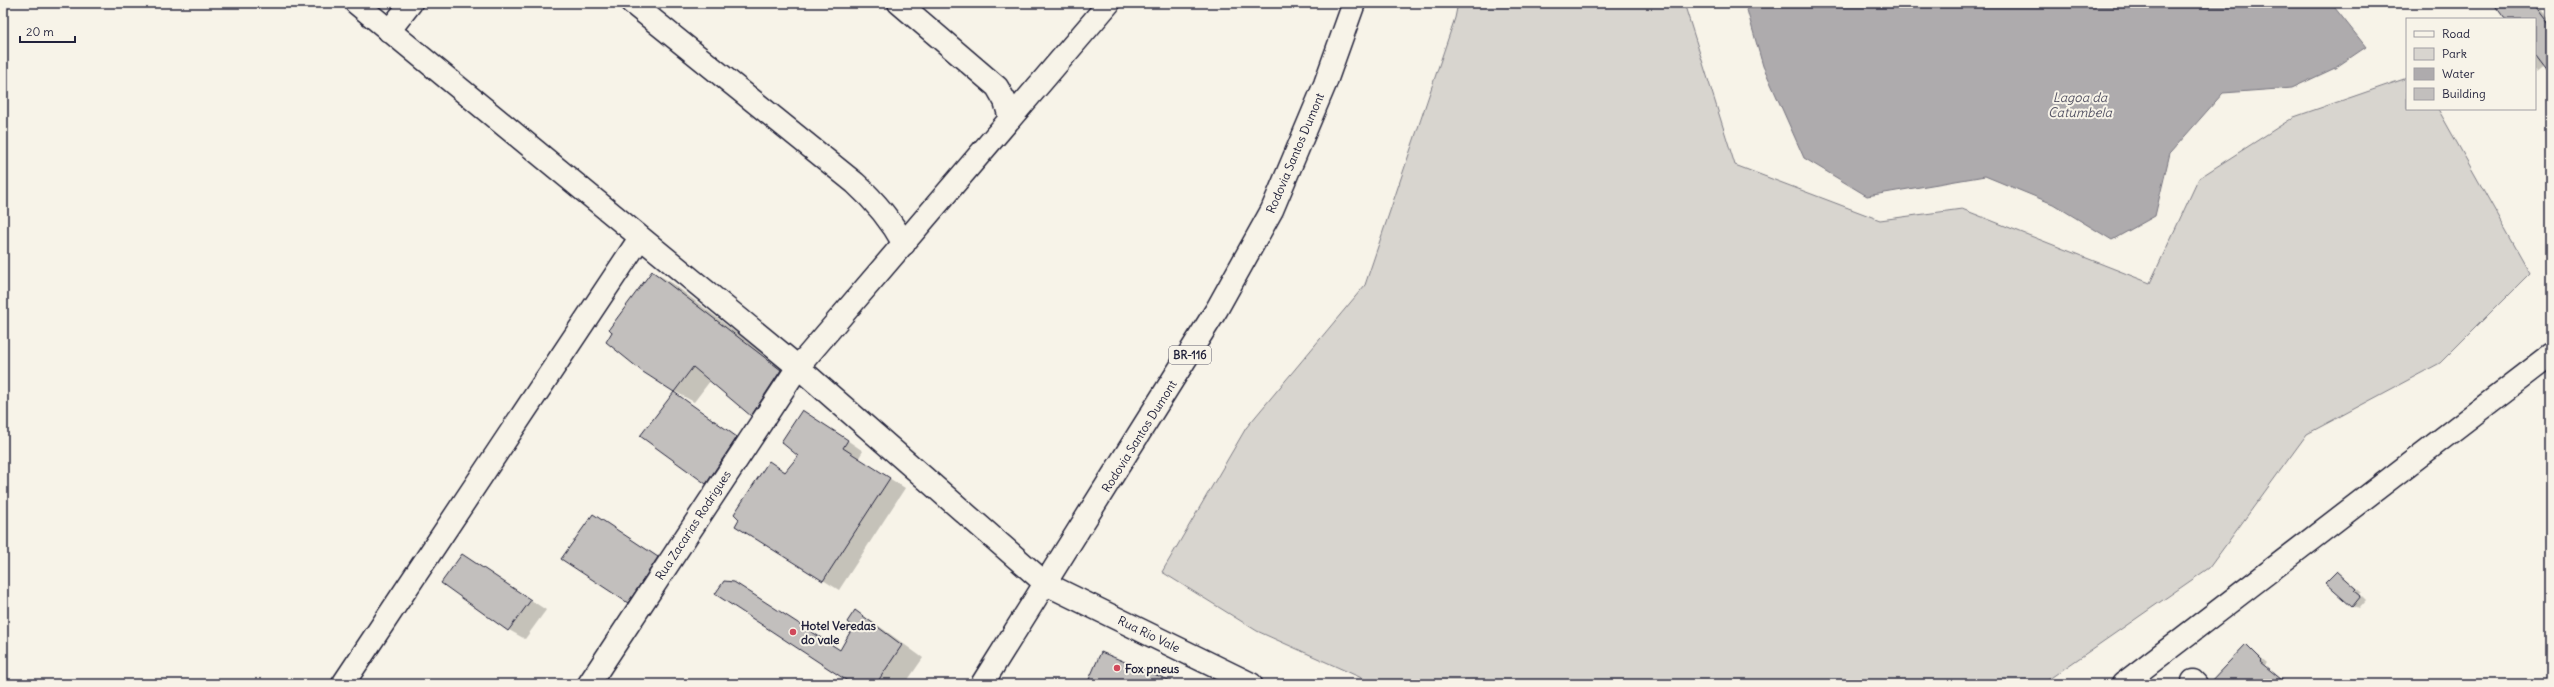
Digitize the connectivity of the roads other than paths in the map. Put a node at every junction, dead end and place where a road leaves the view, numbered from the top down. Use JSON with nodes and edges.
{"nodes":[{"id":1,"x":356,"y":3,"type":"edge"},
{"id":2,"x":411,"y":3,"type":"edge"},
{"id":3,"x":632,"y":3,"type":"edge"},
{"id":4,"x":899,"y":3,"type":"edge"},
{"id":5,"x":1109,"y":3,"type":"edge"},
{"id":6,"x":1354,"y":3,"type":"edge"},
{"id":7,"x":389,"y":31,"type":"junction"},
{"id":8,"x":1010,"y":118,"type":"junction"},
{"id":9,"x":640,"y":238,"type":"junction"},
{"id":10,"x":904,"y":244,"type":"junction"},
{"id":11,"x":2551,"y":355,"type":"edge"},
{"id":12,"x":798,"y":367,"type":"junction"},
{"id":13,"x":1046,"y":584,"type":"junction"},
{"id":14,"x":343,"y":684,"type":"edge"},
{"id":15,"x":589,"y":684,"type":"edge"},
{"id":16,"x":982,"y":684,"type":"edge"},
{"id":17,"x":1251,"y":684,"type":"edge"},
{"id":18,"x":2123,"y":684,"type":"edge"}],
"edges":[{"from":1,"to":7,"type":"main road","name":"Rua Rio Vale"},
{"from":2,"to":7,"type":"main road"},
{"from":3,"to":10,"type":"main road"},
{"from":4,"to":8,"type":"main road"},
{"from":5,"to":8,"type":"main road","name":"Rua Zacarias Rodrigues"},
{"from":6,"to":13,"type":"main road","name":"Rodovia Santos Dumont","number":"BR-116"},
{"from":7,"to":9,"type":"main road","name":"Rua Rio Vale"},
{"from":8,"to":10,"type":"main road","name":"Rua Zacarias Rodrigues"},
{"from":9,"to":12,"type":"main road","name":"Rua Rio Vale"},
{"from":9,"to":14,"type":"main road"},
{"from":10,"to":12,"type":"main road","name":"Rua Zacarias Rodrigues"},
{"from":11,"to":18,"type":"main road"},
{"from":12,"to":13,"type":"main road","name":"Rua Rio Vale"},
{"from":12,"to":15,"type":"main road","name":"Rua Zacarias Rodrigues"},
{"from":13,"to":16,"type":"main road","name":"Rodovia Santos Dumont","number":"BR-116"},
{"from":13,"to":17,"type":"main road","name":"Rua Rio Vale"}]}
